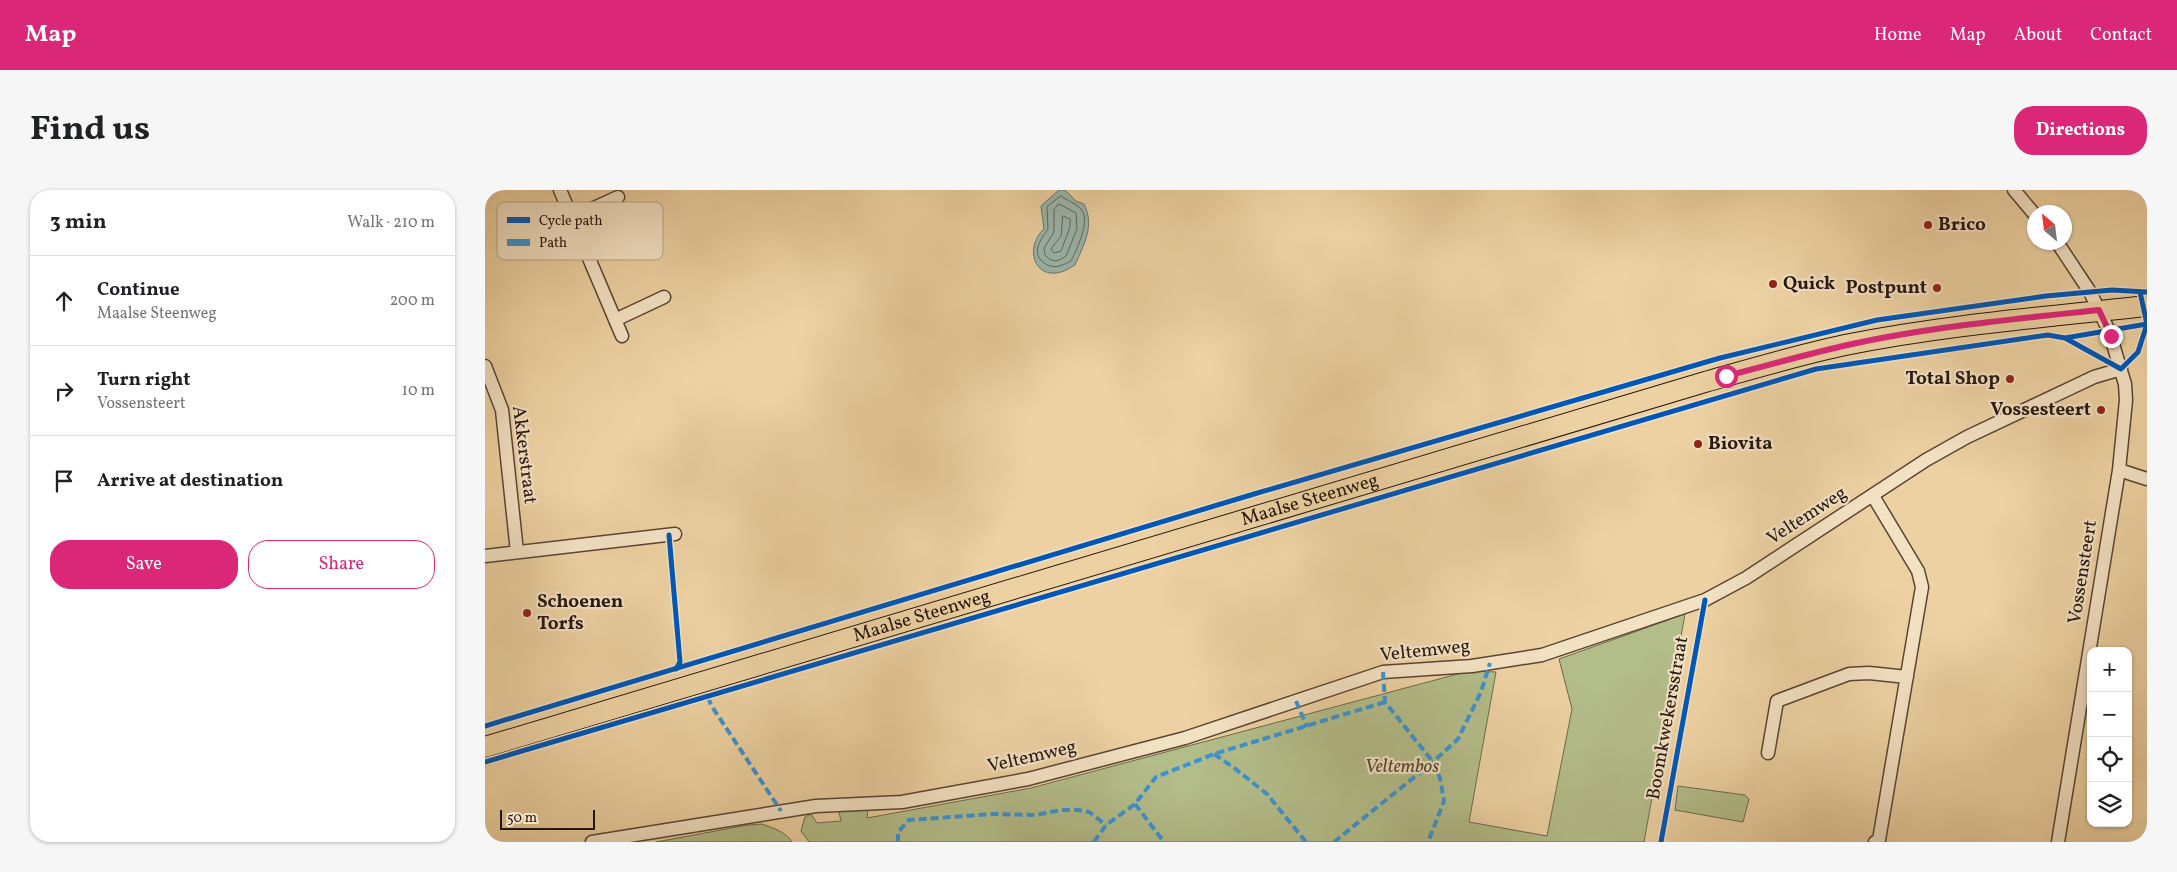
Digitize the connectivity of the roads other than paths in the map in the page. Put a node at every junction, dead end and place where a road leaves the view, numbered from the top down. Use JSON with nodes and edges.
{"nodes":[{"id":1,"x":561,"y":190,"type":"edge"},
{"id":2,"x":2014,"y":190,"type":"edge"},
{"id":3,"x":618,"y":197,"type":"dead end"},
{"id":4,"x":566,"y":202,"type":"edge"},
{"id":5,"x":607,"y":202,"type":"edge"},
{"id":6,"x":2027,"y":205,"type":"edge"},
{"id":7,"x":2062,"y":250,"type":"edge"},
{"id":8,"x":590,"y":260,"type":"edge"},
{"id":9,"x":664,"y":297,"type":"dead end"},
{"id":10,"x":2147,"y":306,"type":"edge"},
{"id":11,"x":2099,"y":310,"type":"junction"},
{"id":12,"x":615,"y":320,"type":"junction"},
{"id":13,"x":622,"y":336,"type":"dead end"},
{"id":14,"x":485,"y":366,"type":"edge"},
{"id":15,"x":2121,"y":369,"type":"junction"},
{"id":16,"x":2119,"y":470,"type":"junction"},
{"id":17,"x":2147,"y":479,"type":"edge"},
{"id":18,"x":1873,"y":496,"type":"junction"},
{"id":19,"x":675,"y":534,"type":"dead end"},
{"id":20,"x":517,"y":552,"type":"junction"},
{"id":21,"x":485,"y":556,"type":"edge"},
{"id":22,"x":1907,"y":677,"type":"junction"},
{"id":23,"x":485,"y":747,"type":"edge"},
{"id":24,"x":1768,"y":753,"type":"dead end"},
{"id":25,"x":1877,"y":841,"type":"edge"},
{"id":26,"x":592,"y":842,"type":"edge"},
{"id":27,"x":2058,"y":842,"type":"edge"}],
"edges":[{"from":1,"to":4,"type":"street"},
{"from":2,"to":6,"type":"street"},
{"from":3,"to":5,"type":"street"},
{"from":7,"to":11,"type":"street","name":"Vossensteert"},
{"from":8,"to":12,"type":"street"},
{"from":9,"to":12,"type":"street"},
{"from":10,"to":11,"type":"main road","name":"Maalse Steenweg"},
{"from":11,"to":15,"type":"street","name":"Vossensteert"},
{"from":11,"to":23,"type":"main road","name":"Maalse Steenweg"},
{"from":12,"to":13,"type":"street"},
{"from":14,"to":20,"type":"street","name":"Akkerstraat"},
{"from":15,"to":16,"type":"street","name":"Vossensteert"},
{"from":15,"to":18,"type":"street","name":"Veltemweg"},
{"from":16,"to":17,"type":"street"},
{"from":16,"to":27,"type":"street","name":"Vossensteert"},
{"from":18,"to":22,"type":"street"},
{"from":18,"to":26,"type":"street","name":"Veltemweg"},
{"from":19,"to":20,"type":"street"},
{"from":20,"to":21,"type":"street"},
{"from":22,"to":24,"type":"street"},
{"from":22,"to":25,"type":"street"}]}
